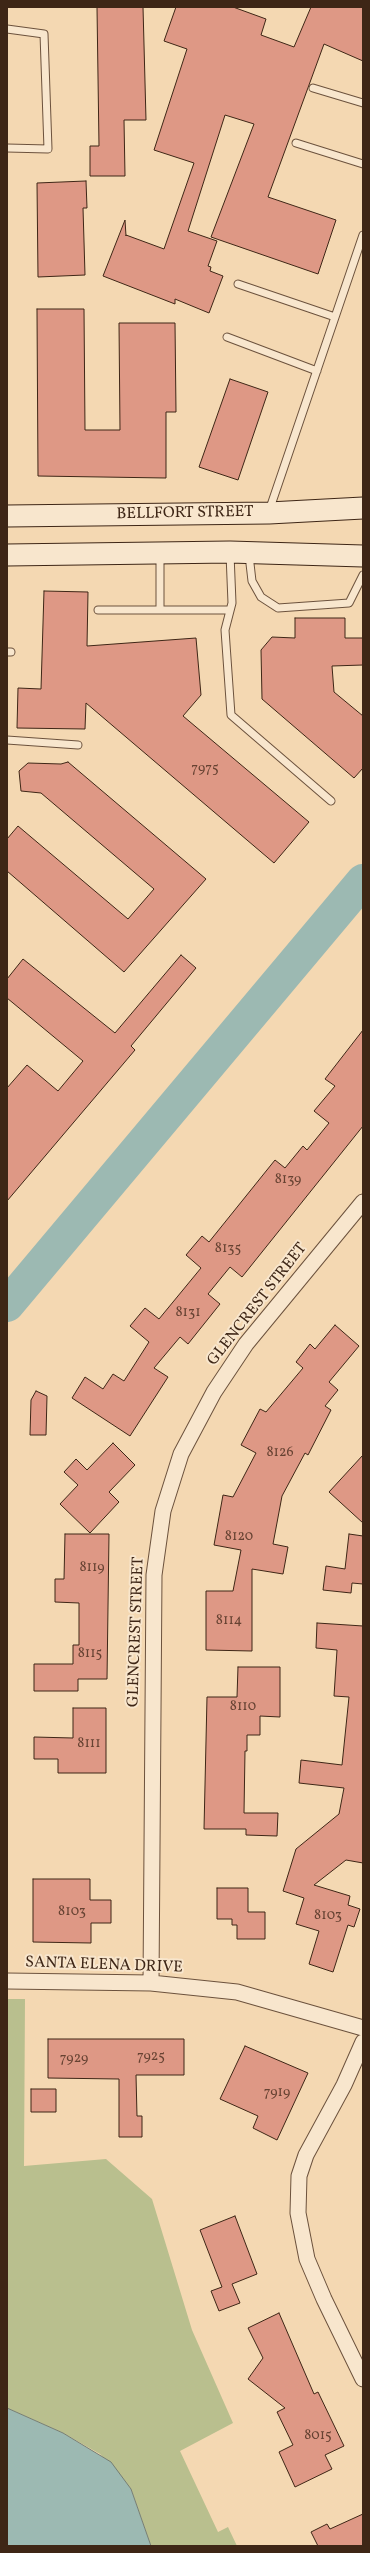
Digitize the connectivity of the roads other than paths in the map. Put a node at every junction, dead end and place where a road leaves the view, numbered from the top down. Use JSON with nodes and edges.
{"nodes":[{"id":1,"x":7,"y":29,"type":"edge"},
{"id":2,"x":313,"y":88,"type":"dead end"},
{"id":3,"x":363,"y":103,"type":"edge"},
{"id":4,"x":296,"y":143,"type":"dead end"},
{"id":5,"x":7,"y":148,"type":"edge"},
{"id":6,"x":363,"y":164,"type":"edge"},
{"id":7,"x":363,"y":235,"type":"edge"},
{"id":8,"x":238,"y":284,"type":"dead end"},
{"id":9,"x":335,"y":318,"type":"junction"},
{"id":10,"x":227,"y":337,"type":"dead end"},
{"id":11,"x":317,"y":371,"type":"junction"},
{"id":12,"x":363,"y":508,"type":"edge"},
{"id":13,"x":269,"y":513,"type":"junction"},
{"id":14,"x":7,"y":516,"type":"edge"},
{"id":15,"x":240,"y":552,"type":"junction"},
{"id":16,"x":160,"y":553,"type":"junction"},
{"id":17,"x":7,"y":555,"type":"edge"},
{"id":18,"x":363,"y":556,"type":"edge"},
{"id":19,"x":363,"y":575,"type":"edge"},
{"id":20,"x":98,"y":610,"type":"dead end"},
{"id":21,"x":160,"y":610,"type":"junction"},
{"id":22,"x":230,"y":610,"type":"junction"},
{"id":23,"x":7,"y":740,"type":"edge"},
{"id":24,"x":78,"y":745,"type":"dead end"},
{"id":25,"x":331,"y":801,"type":"dead end"},
{"id":26,"x":363,"y":1202,"type":"edge"},
{"id":27,"x":7,"y":1981,"type":"edge"},
{"id":28,"x":151,"y":1983,"type":"junction"},
{"id":29,"x":363,"y":2028,"type":"edge"},
{"id":30,"x":363,"y":2042,"type":"edge"},
{"id":31,"x":363,"y":2379,"type":"edge"}],
"edges":[{"from":1,"to":5,"type":"lane"},
{"from":2,"to":3,"type":"lane"},
{"from":4,"to":6,"type":"lane"},
{"from":7,"to":9,"type":"lane"},
{"from":8,"to":9,"type":"lane"},
{"from":9,"to":11,"type":"lane"},
{"from":10,"to":11,"type":"lane"},
{"from":11,"to":13,"type":"lane"},
{"from":12,"to":13,"type":"main road","name":"BELLFORT STREET"},
{"from":13,"to":14,"type":"main road","name":"BELLFORT STREET"},
{"from":15,"to":16,"type":"main road"},
{"from":15,"to":18,"type":"main road"},
{"from":15,"to":19,"type":"lane"},
{"from":15,"to":22,"type":"lane"},
{"from":16,"to":17,"type":"main road"},
{"from":16,"to":21,"type":"lane"},
{"from":20,"to":21,"type":"lane"},
{"from":21,"to":22,"type":"lane"},
{"from":22,"to":25,"type":"lane"},
{"from":23,"to":24,"type":"lane"},
{"from":26,"to":28,"type":"street","name":"GLENCREST STREET"},
{"from":27,"to":28,"type":"street","name":"SANTA ELENA DRIVE"},
{"from":28,"to":29,"type":"street","name":"SANTA ELENA DRIVE"},
{"from":30,"to":31,"type":"street"}]}
